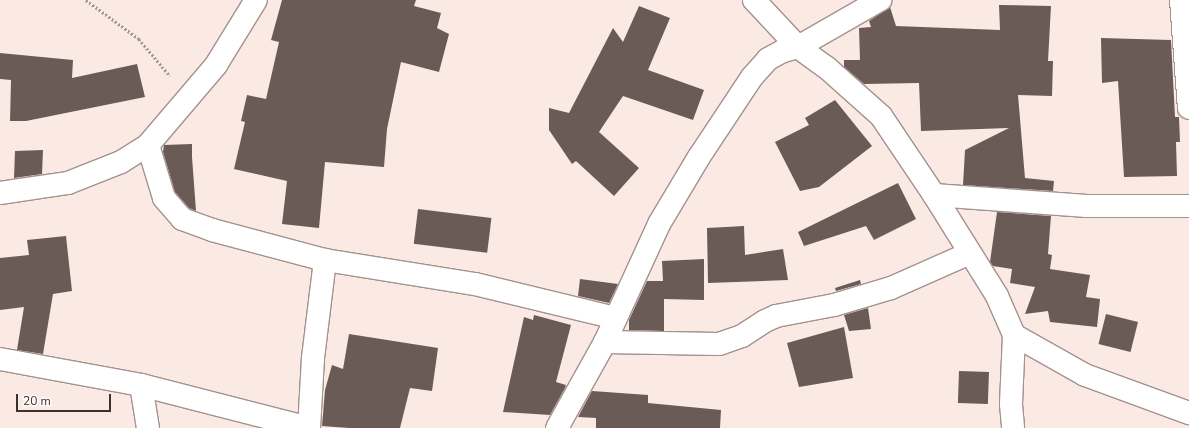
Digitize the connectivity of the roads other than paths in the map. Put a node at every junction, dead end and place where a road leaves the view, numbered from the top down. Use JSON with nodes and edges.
{"nodes":[{"id":1,"x":256,"y":0,"type":"edge"},
{"id":2,"x":754,"y":0,"type":"edge"},
{"id":3,"x":880,"y":0,"type":"edge"},
{"id":4,"x":1181,"y":0,"type":"edge"},
{"id":5,"x":798,"y":47,"type":"junction"},
{"id":6,"x":1189,"y":108,"type":"edge"},
{"id":7,"x":148,"y":145,"type":"junction"},
{"id":8,"x":0,"y":193,"type":"edge"},
{"id":9,"x":934,"y":195,"type":"junction"},
{"id":10,"x":1189,"y":206,"type":"edge"},
{"id":11,"x":970,"y":253,"type":"junction"},
{"id":12,"x":325,"y":260,"type":"junction"},
{"id":13,"x":616,"y":318,"type":"junction"},
{"id":14,"x":1014,"y":335,"type":"junction"},
{"id":15,"x":605,"y":342,"type":"junction"},
{"id":16,"x":0,"y":359,"type":"edge"},
{"id":17,"x":141,"y":385,"type":"junction"},
{"id":18,"x":1189,"y":413,"type":"edge"},
{"id":19,"x":148,"y":428,"type":"edge"},
{"id":20,"x":309,"y":428,"type":"edge"},
{"id":21,"x":557,"y":428,"type":"edge"},
{"id":22,"x":1013,"y":428,"type":"edge"}],
"edges":[{"from":1,"to":7,"type":"street"},
{"from":2,"to":5,"type":"street"},
{"from":3,"to":5,"type":"street"},
{"from":4,"to":6,"type":"street"},
{"from":5,"to":9,"type":"street"},
{"from":5,"to":13,"type":"street"},
{"from":7,"to":8,"type":"street"},
{"from":7,"to":12,"type":"street"},
{"from":9,"to":10,"type":"street"},
{"from":9,"to":11,"type":"street"},
{"from":11,"to":14,"type":"street"},
{"from":11,"to":15,"type":"street"},
{"from":12,"to":13,"type":"street"},
{"from":12,"to":20,"type":"street"},
{"from":13,"to":15,"type":"street"},
{"from":14,"to":18,"type":"street"},
{"from":14,"to":22,"type":"street"},
{"from":15,"to":21,"type":"street"},
{"from":16,"to":17,"type":"street"},
{"from":17,"to":19,"type":"street"},
{"from":17,"to":20,"type":"street"}]}
